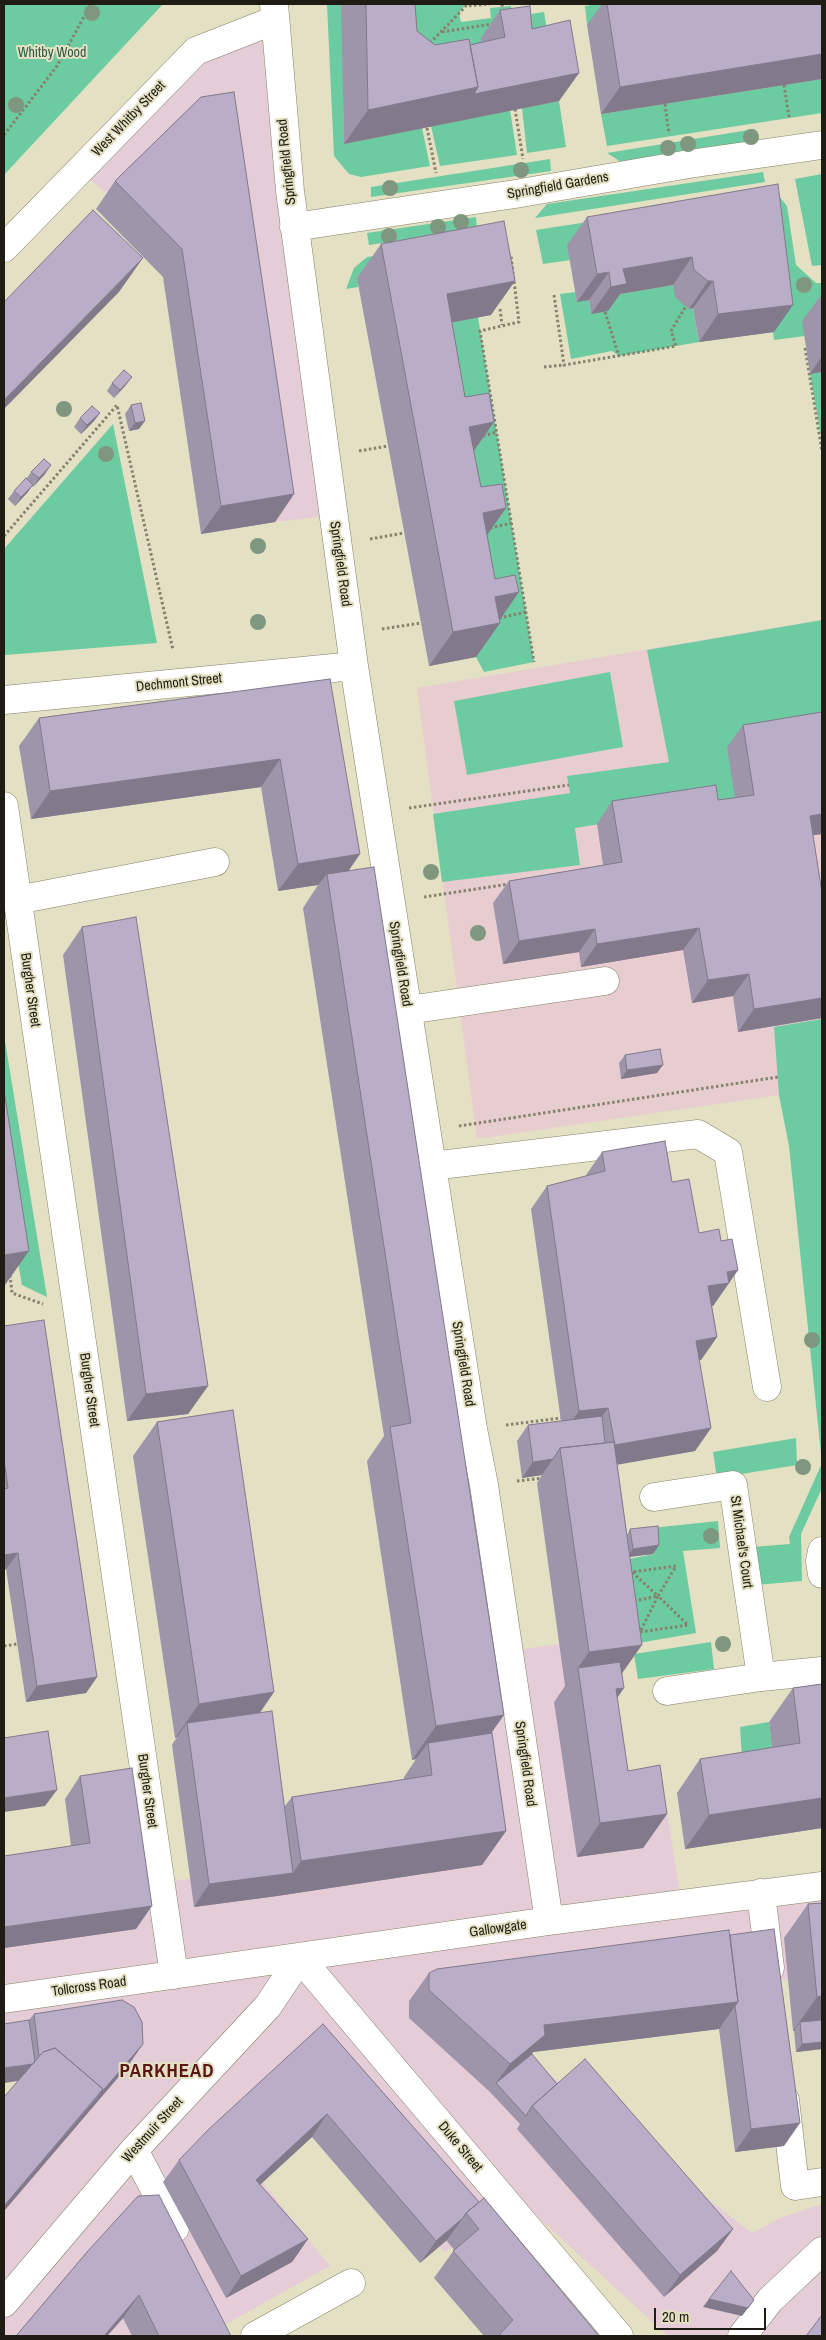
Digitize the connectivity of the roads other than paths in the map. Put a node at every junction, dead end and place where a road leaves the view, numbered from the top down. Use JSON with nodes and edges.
{"nodes":[{"id":1,"x":274,"y":12,"type":"edge"},
{"id":2,"x":822,"y":146,"type":"edge"},
{"id":3,"x":294,"y":227,"type":"junction"},
{"id":4,"x":4,"y":248,"type":"edge"},
{"id":5,"x":354,"y":666,"type":"junction"},
{"id":6,"x":4,"y":700,"type":"edge"},
{"id":7,"x":4,"y":806,"type":"edge"},
{"id":8,"x":215,"y":862,"type":"dead end"},
{"id":9,"x":17,"y":900,"type":"junction"},
{"id":10,"x":605,"y":981,"type":"dead end"},
{"id":11,"x":408,"y":1010,"type":"junction"},
{"id":12,"x":432,"y":1166,"type":"junction"},
{"id":13,"x":767,"y":1387,"type":"dead end"},
{"id":14,"x":654,"y":1497,"type":"dead end"},
{"id":15,"x":822,"y":1551,"type":"edge"},
{"id":16,"x":822,"y":1574,"type":"edge"},
{"id":17,"x":822,"y":1671,"type":"edge"},
{"id":18,"x":761,"y":1677,"type":"junction"},
{"id":19,"x":667,"y":1691,"type":"dead end"},
{"id":20,"x":822,"y":1886,"type":"edge"},
{"id":21,"x":761,"y":1893,"type":"junction"},
{"id":22,"x":549,"y":1921,"type":"junction"},
{"id":23,"x":300,"y":1958,"type":"junction"},
{"id":24,"x":174,"y":1975,"type":"junction"},
{"id":25,"x":772,"y":1991,"type":"edge"},
{"id":26,"x":4,"y":1998,"type":"edge"},
{"id":27,"x":783,"y":2079,"type":"edge"},
{"id":28,"x":134,"y":2150,"type":"junction"},
{"id":29,"x":822,"y":2182,"type":"edge"},
{"id":30,"x":822,"y":2251,"type":"edge"},
{"id":31,"x":187,"y":2252,"type":"edge"},
{"id":32,"x":351,"y":2283,"type":"dead end"},
{"id":33,"x":4,"y":2303,"type":"edge"},
{"id":34,"x":255,"y":2336,"type":"edge"},
{"id":35,"x":619,"y":2336,"type":"edge"},
{"id":36,"x":742,"y":2336,"type":"edge"}],
"edges":[{"from":1,"to":3,"type":"street","name":"Springfield Road"},
{"from":1,"to":4,"type":"street","name":"West Whitby Street"},
{"from":2,"to":3,"type":"street","name":"Springfield Gardens"},
{"from":3,"to":5,"type":"street","name":"Springfield Road"},
{"from":5,"to":6,"type":"street","name":"Dechmont Street"},
{"from":5,"to":11,"type":"street","name":"Springfield Road"},
{"from":7,"to":9,"type":"street","name":"Burgher Street"},
{"from":8,"to":9,"type":"street"},
{"from":9,"to":24,"type":"street","name":"Burgher Street"},
{"from":10,"to":11,"type":"street"},
{"from":11,"to":12,"type":"street","name":"Springfield Road"},
{"from":12,"to":13,"type":"street"},
{"from":12,"to":22,"type":"street","name":"Springfield Road"},
{"from":14,"to":18,"type":"street","name":"St Michael's Court"},
{"from":15,"to":16,"type":"street"},
{"from":17,"to":18,"type":"street"},
{"from":18,"to":19,"type":"street"},
{"from":20,"to":21,"type":"street","name":"Gallowgate"},
{"from":21,"to":22,"type":"street","name":"Gallowgate"},
{"from":21,"to":25,"type":"street"},
{"from":22,"to":23,"type":"street","name":"Gallowgate"},
{"from":23,"to":24,"type":"street","name":"Gallowgate"},
{"from":23,"to":28,"type":"street","name":"Westmuir Street"},
{"from":23,"to":35,"type":"street","name":"Duke Street"},
{"from":24,"to":26,"type":"street","name":"Tollcross Road"},
{"from":27,"to":29,"type":"street"},
{"from":28,"to":31,"type":"street"},
{"from":28,"to":33,"type":"street","name":"Westmuir Street"},
{"from":30,"to":36,"type":"street"},
{"from":32,"to":34,"type":"street"}]}
